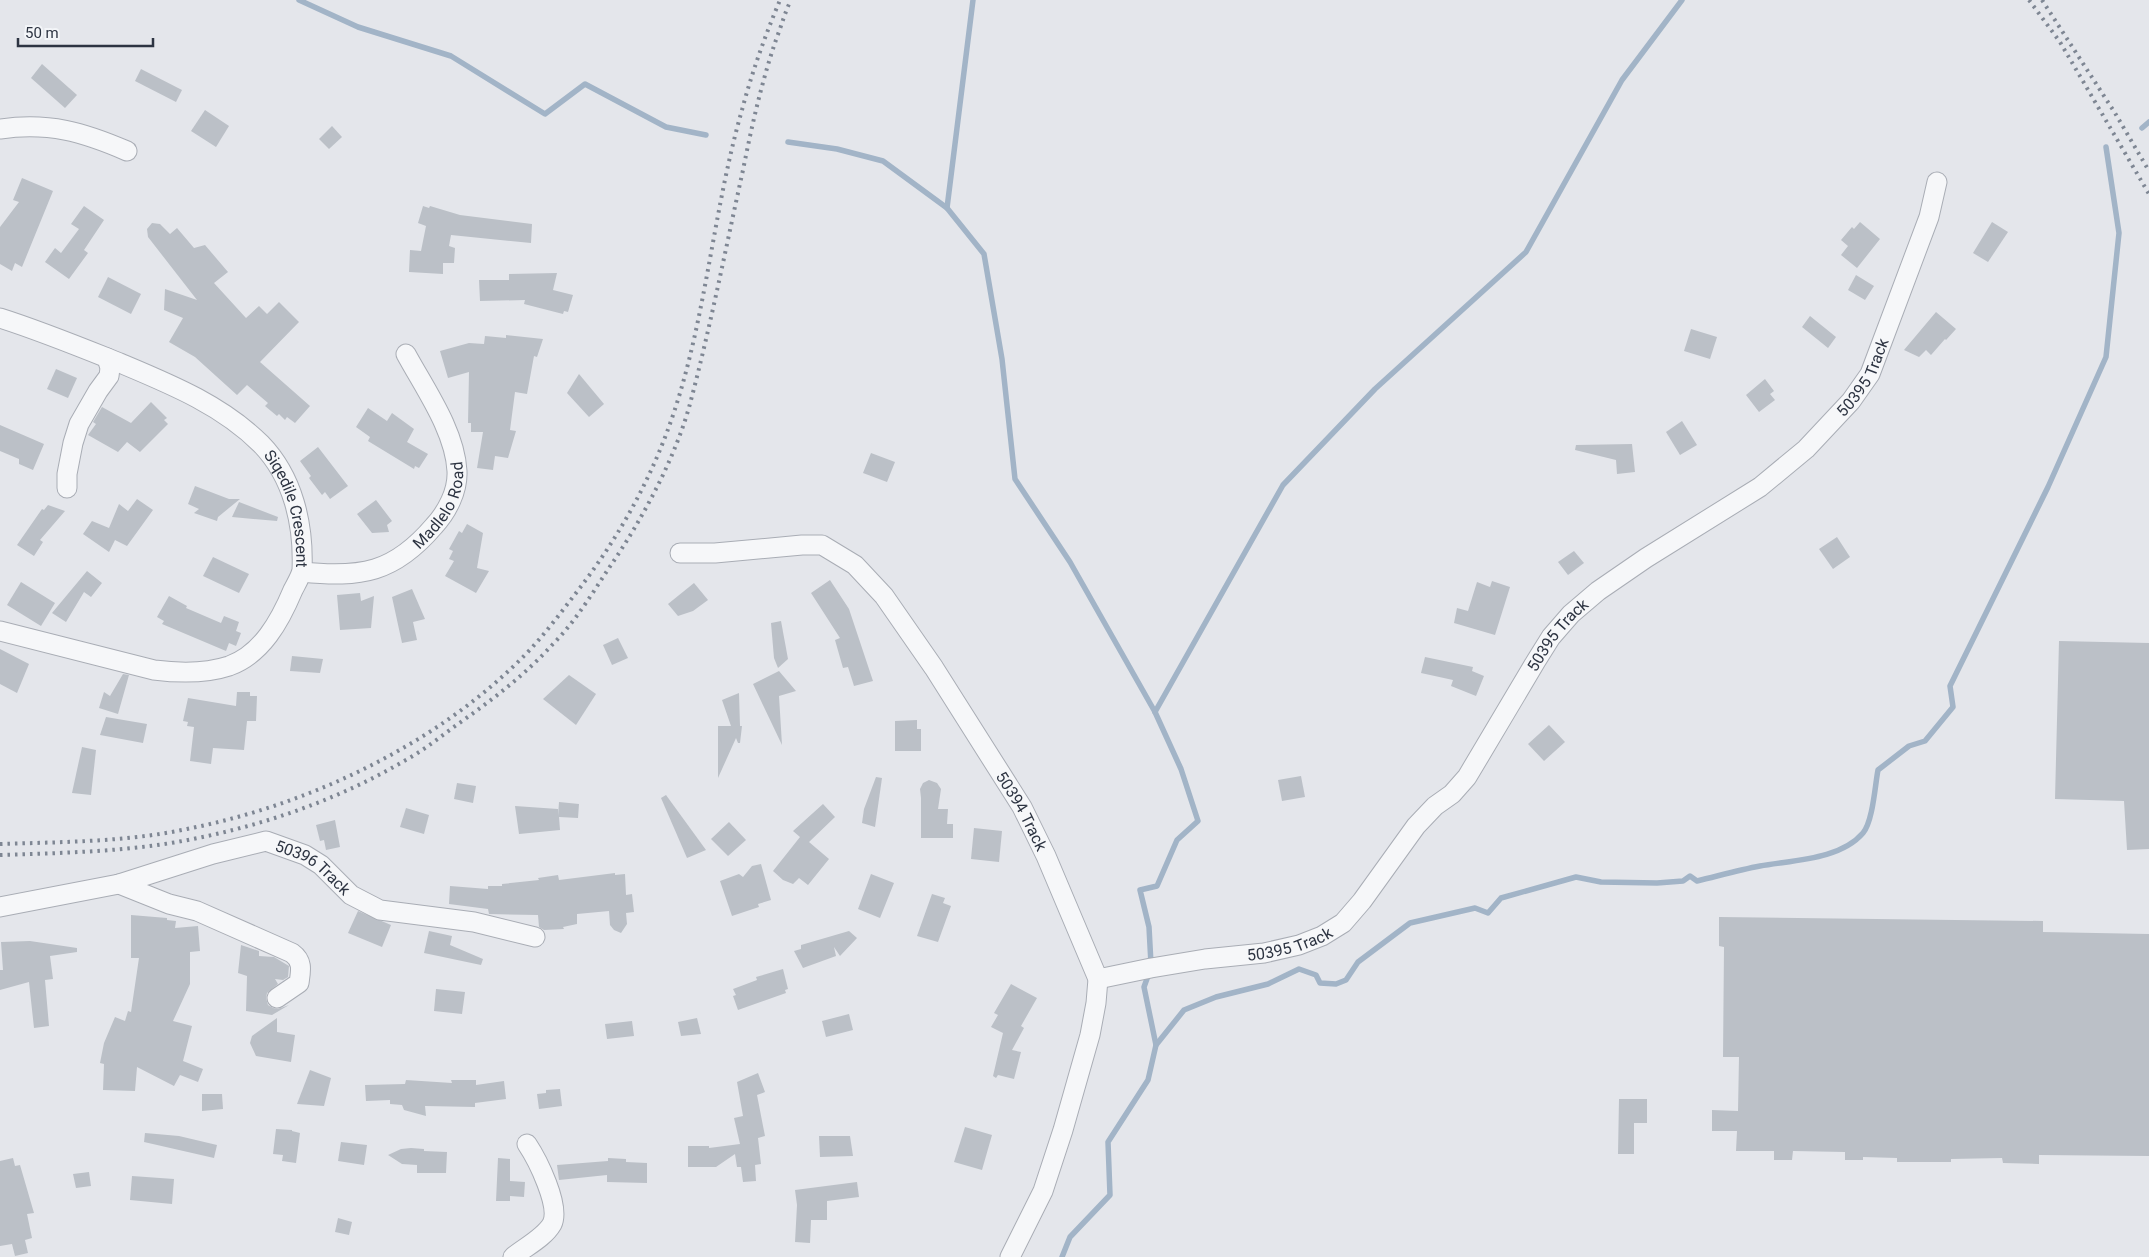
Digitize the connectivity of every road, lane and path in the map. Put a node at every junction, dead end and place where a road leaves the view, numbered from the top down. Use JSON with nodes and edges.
{"nodes":[{"id":1,"x":0,"y":129,"type":"edge"},
{"id":2,"x":127,"y":152,"type":"dead end"},
{"id":3,"x":1937,"y":182,"type":"dead end"},
{"id":4,"x":0,"y":318,"type":"edge"},
{"id":5,"x":406,"y":354,"type":"dead end"},
{"id":6,"x":107,"y":358,"type":"junction"},
{"id":7,"x":67,"y":488,"type":"dead end"},
{"id":8,"x":680,"y":553,"type":"dead end"},
{"id":9,"x":302,"y":572,"type":"junction"},
{"id":10,"x":0,"y":631,"type":"edge"},
{"id":11,"x":119,"y":884,"type":"junction"},
{"id":12,"x":0,"y":908,"type":"edge"},
{"id":13,"x":536,"y":937,"type":"dead end"},
{"id":14,"x":1098,"y":980,"type":"junction"},
{"id":15,"x":277,"y":998,"type":"dead end"},
{"id":16,"x":527,"y":1144,"type":"dead end"},
{"id":17,"x":513,"y":1257,"type":"edge"},
{"id":18,"x":1010,"y":1257,"type":"edge"}],
"edges":[{"from":1,"to":2,"type":"street"},
{"from":3,"to":14,"type":"street","name":"50395 Track"},
{"from":4,"to":6,"type":"street","name":"Siqedile Crescent"},
{"from":5,"to":9,"type":"street","name":"Madlelo Road"},
{"from":6,"to":7,"type":"street"},
{"from":6,"to":9,"type":"street","name":"Siqedile Crescent"},
{"from":8,"to":14,"type":"street","name":"50394 Track"},
{"from":9,"to":10,"type":"street","name":"Siqedile Crescent"},
{"from":11,"to":12,"type":"street","name":"50396 Track"},
{"from":11,"to":13,"type":"street","name":"50396 Track"},
{"from":11,"to":15,"type":"street"},
{"from":14,"to":18,"type":"street"},
{"from":16,"to":17,"type":"street"}]}
